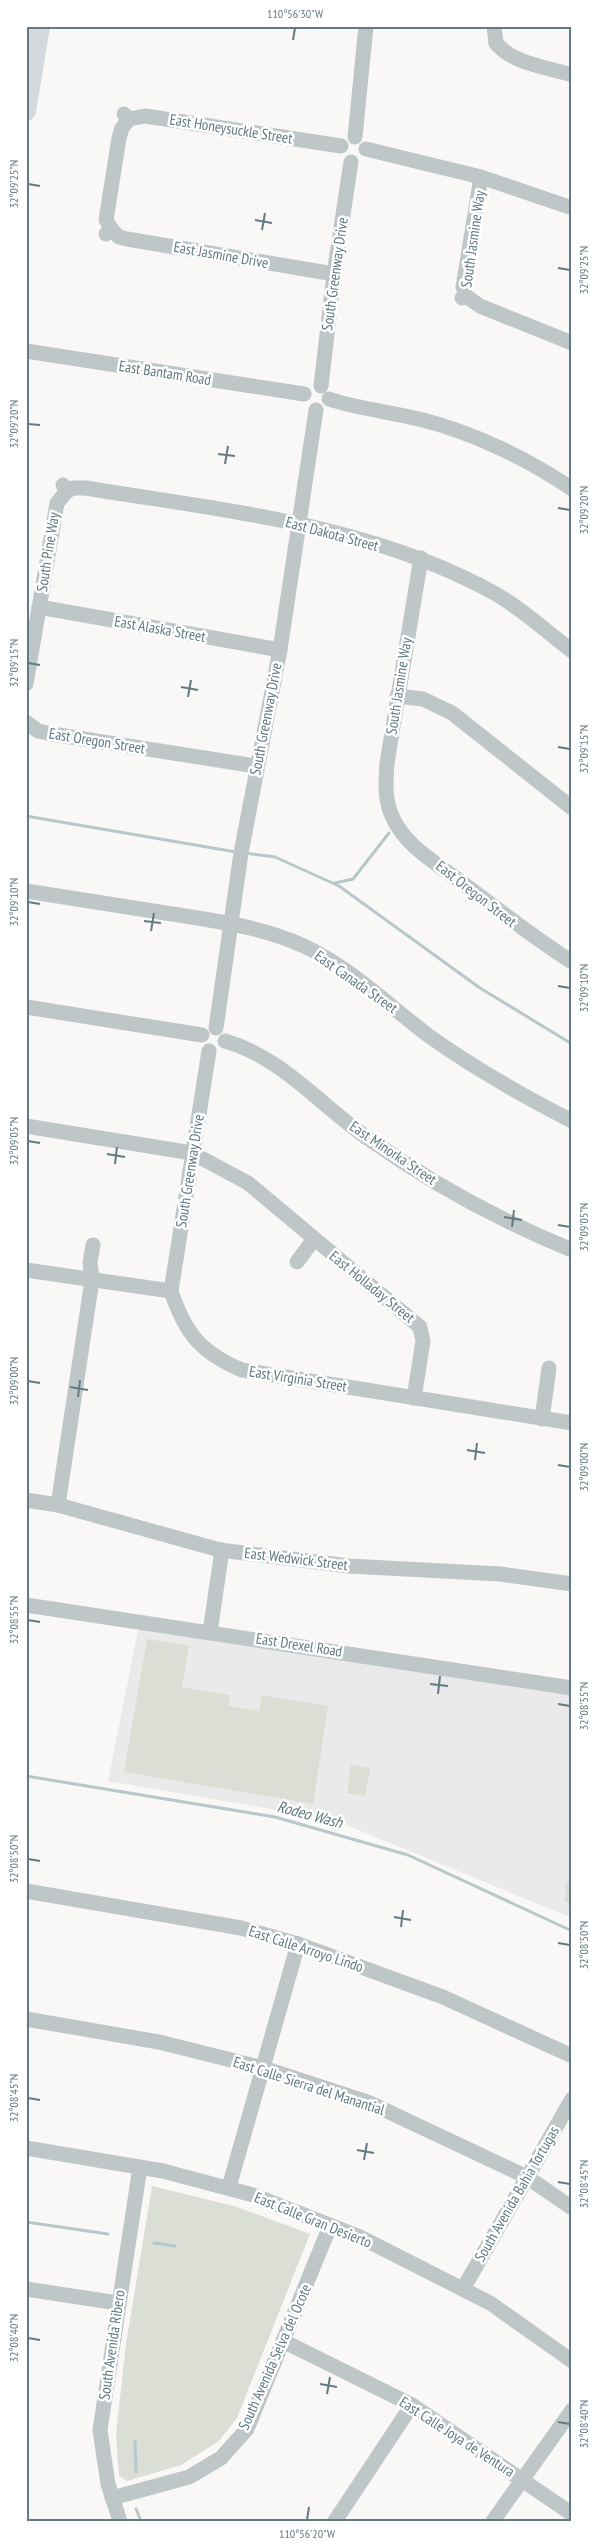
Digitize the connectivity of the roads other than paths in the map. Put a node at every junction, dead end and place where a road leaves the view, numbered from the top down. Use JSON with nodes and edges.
{"nodes":[{"id":1,"x":40,"y":26,"type":"edge"},
{"id":2,"x":366,"y":26,"type":"edge"},
{"id":3,"x":494,"y":26,"type":"edge"},
{"id":4,"x":572,"y":75,"type":"edge"},
{"id":5,"x":26,"y":111,"type":"edge"},
{"id":6,"x":355,"y":138,"type":"junction"},
{"id":7,"x":341,"y":146,"type":"junction"},
{"id":8,"x":366,"y":149,"type":"junction"},
{"id":9,"x":351,"y":162,"type":"junction"},
{"id":10,"x":481,"y":177,"type":"junction"},
{"id":11,"x":572,"y":208,"type":"edge"},
{"id":12,"x":109,"y":232,"type":"joint"},
{"id":13,"x":334,"y":274,"type":"junction"},
{"id":14,"x":572,"y":343,"type":"edge"},
{"id":15,"x":26,"y":351,"type":"edge"},
{"id":16,"x":325,"y":392,"type":"junction"},
{"id":17,"x":304,"y":394,"type":"junction"},
{"id":18,"x":316,"y":410,"type":"junction"},
{"id":19,"x":65,"y":488,"type":"joint"},
{"id":20,"x":572,"y":489,"type":"edge"},
{"id":21,"x":300,"y":523,"type":"junction"},
{"id":22,"x":420,"y":558,"type":"junction"},
{"id":23,"x":39,"y":607,"type":"junction"},
{"id":24,"x":280,"y":650,"type":"junction"},
{"id":25,"x":572,"y":651,"type":"edge"},
{"id":26,"x":26,"y":684,"type":"edge"},
{"id":27,"x":397,"y":696,"type":"junction"},
{"id":28,"x":27,"y":724,"type":"edge"},
{"id":29,"x":256,"y":766,"type":"junction"},
{"id":30,"x":572,"y":808,"type":"edge"},
{"id":31,"x":391,"y":815,"type":"joint"},
{"id":32,"x":26,"y":891,"type":"edge"},
{"id":33,"x":232,"y":924,"type":"junction"},
{"id":34,"x":572,"y":962,"type":"edge"},
{"id":35,"x":26,"y":1007,"type":"edge"},
{"id":36,"x":216,"y":1028,"type":"junction"},
{"id":37,"x":202,"y":1035,"type":"junction"},
{"id":38,"x":225,"y":1041,"type":"junction"},
{"id":39,"x":209,"y":1051,"type":"junction"},
{"id":40,"x":572,"y":1122,"type":"edge"},
{"id":41,"x":26,"y":1126,"type":"edge"},
{"id":42,"x":192,"y":1153,"type":"junction"},
{"id":43,"x":314,"y":1239,"type":"junction"},
{"id":44,"x":93,"y":1245,"type":"dead end"},
{"id":45,"x":572,"y":1250,"type":"edge"},
{"id":46,"x":297,"y":1262,"type":"dead end"},
{"id":47,"x":26,"y":1270,"type":"edge"},
{"id":48,"x":92,"y":1280,"type":"junction"},
{"id":49,"x":171,"y":1291,"type":"junction"},
{"id":50,"x":549,"y":1368,"type":"dead end"},
{"id":51,"x":414,"y":1398,"type":"junction"},
{"id":52,"x":542,"y":1419,"type":"junction"},
{"id":53,"x":572,"y":1424,"type":"edge"},
{"id":54,"x":26,"y":1500,"type":"edge"},
{"id":55,"x":58,"y":1505,"type":"junction"},
{"id":56,"x":222,"y":1550,"type":"junction"},
{"id":57,"x":572,"y":1584,"type":"edge"},
{"id":58,"x":26,"y":1604,"type":"edge"},
{"id":59,"x":210,"y":1632,"type":"junction"},
{"id":60,"x":572,"y":1688,"type":"edge"},
{"id":61,"x":26,"y":1891,"type":"edge"},
{"id":62,"x":298,"y":1944,"type":"junction"},
{"id":63,"x":26,"y":2019,"type":"edge"},
{"id":64,"x":572,"y":2056,"type":"edge"},
{"id":65,"x":263,"y":2068,"type":"junction"},
{"id":66,"x":572,"y":2099,"type":"edge"},
{"id":67,"x":26,"y":2148,"type":"edge"},
{"id":68,"x":140,"y":2167,"type":"junction"},
{"id":69,"x":527,"y":2177,"type":"junction"},
{"id":70,"x":229,"y":2187,"type":"junction"},
{"id":71,"x":572,"y":2208,"type":"edge"},
{"id":72,"x":330,"y":2226,"type":"junction"},
{"id":73,"x":26,"y":2289,"type":"edge"},
{"id":74,"x":463,"y":2289,"type":"junction"},
{"id":75,"x":118,"y":2303,"type":"junction"},
{"id":76,"x":283,"y":2341,"type":"junction"},
{"id":77,"x":572,"y":2361,"type":"edge"},
{"id":78,"x":412,"y":2405,"type":"junction"},
{"id":79,"x":572,"y":2410,"type":"edge"},
{"id":80,"x":521,"y":2480,"type":"junction"},
{"id":81,"x":112,"y":2498,"type":"junction"},
{"id":82,"x":572,"y":2514,"type":"edge"},
{"id":83,"x":120,"y":2521,"type":"edge"},
{"id":84,"x":335,"y":2521,"type":"edge"},
{"id":85,"x":493,"y":2521,"type":"edge"}],
"edges":[{"from":1,"to":5,"type":"main road"},
{"from":2,"to":6,"type":"street"},
{"from":3,"to":4,"type":"street"},
{"from":6,"to":7,"type":"street"},
{"from":6,"to":8,"type":"street"},
{"from":7,"to":9,"type":"street"},
{"from":7,"to":12,"type":"street","name":"East Honeysuckle Street"},
{"from":8,"to":9,"type":"street"},
{"from":8,"to":10,"type":"street"},
{"from":9,"to":13,"type":"street","name":"South Greenway Drive"},
{"from":10,"to":11,"type":"street"},
{"from":10,"to":14,"type":"street","name":"South Jasmine Way"},
{"from":12,"to":13,"type":"street","name":"East Jasmine Drive"},
{"from":13,"to":16,"type":"street","name":"South Greenway Drive"},
{"from":15,"to":17,"type":"street","name":"East Bantam Road"},
{"from":16,"to":17,"type":"street"},
{"from":16,"to":18,"type":"street"},
{"from":16,"to":20,"type":"street"},
{"from":17,"to":18,"type":"street"},
{"from":18,"to":21,"type":"street","name":"South Greenway Drive"},
{"from":19,"to":21,"type":"street","name":"East Dakota Street"},
{"from":19,"to":23,"type":"street","name":"South Pine Way"},
{"from":21,"to":22,"type":"street","name":"East Dakota Street"},
{"from":21,"to":24,"type":"street","name":"South Greenway Drive"},
{"from":22,"to":25,"type":"street","name":"East Dakota Street"},
{"from":22,"to":27,"type":"street","name":"South Jasmine Way"},
{"from":23,"to":24,"type":"street","name":"East Alaska Street"},
{"from":23,"to":26,"type":"street","name":"South Pine Way"},
{"from":24,"to":29,"type":"street","name":"South Greenway Drive"},
{"from":27,"to":30,"type":"street"},
{"from":27,"to":31,"type":"street","name":"South Jasmine Way"},
{"from":28,"to":29,"type":"street","name":"East Oregon Street"},
{"from":29,"to":33,"type":"street","name":"South Greenway Drive"},
{"from":31,"to":34,"type":"street","name":"East Oregon Street"},
{"from":32,"to":33,"type":"street","name":"East Canada Street"},
{"from":33,"to":36,"type":"street","name":"South Greenway Drive"},
{"from":33,"to":40,"type":"street","name":"East Canada Street"},
{"from":35,"to":37,"type":"street"},
{"from":36,"to":37,"type":"street"},
{"from":36,"to":38,"type":"street"},
{"from":37,"to":39,"type":"street"},
{"from":38,"to":39,"type":"street"},
{"from":38,"to":45,"type":"street","name":"East Minorka Street"},
{"from":39,"to":42,"type":"street","name":"South Greenway Drive"},
{"from":41,"to":42,"type":"street","name":"East Holladay Street"},
{"from":42,"to":43,"type":"street","name":"East Holladay Street"},
{"from":42,"to":49,"type":"street","name":"South Greenway Drive"},
{"from":43,"to":46,"type":"street","name":"East Holladay Street"},
{"from":43,"to":51,"type":"street","name":"East Holladay Street"},
{"from":44,"to":48,"type":"street"},
{"from":47,"to":48,"type":"street"},
{"from":48,"to":49,"type":"street"},
{"from":48,"to":55,"type":"street"},
{"from":49,"to":51,"type":"street","name":"East Virginia Street"},
{"from":50,"to":52,"type":"street"},
{"from":51,"to":52,"type":"street","name":"East Virginia Street"},
{"from":52,"to":53,"type":"street","name":"East Virginia Street"},
{"from":54,"to":55,"type":"street","name":"East Wedwick Street"},
{"from":55,"to":56,"type":"street","name":"East Wedwick Street"},
{"from":56,"to":57,"type":"street","name":"East Wedwick Street"},
{"from":56,"to":59,"type":"street"},
{"from":58,"to":59,"type":"street","name":"East Drexel Road"},
{"from":59,"to":60,"type":"street","name":"East Drexel Road"},
{"from":61,"to":62,"type":"street","name":"East Calle Arroyo Lindo"},
{"from":62,"to":64,"type":"street","name":"East Calle Arroyo Lindo"},
{"from":62,"to":65,"type":"street"},
{"from":63,"to":65,"type":"street","name":"East Calle Sierra del Manantial"},
{"from":65,"to":69,"type":"street","name":"East Calle Sierra del Manantial"},
{"from":65,"to":70,"type":"street"},
{"from":66,"to":69,"type":"street","name":"South Avenida Bahia Tortugas"},
{"from":67,"to":68,"type":"street","name":"East Calle Gran Desierto"},
{"from":68,"to":70,"type":"street","name":"East Calle Gran Desierto"},
{"from":68,"to":75,"type":"street","name":"South Avenida Ribero"},
{"from":69,"to":71,"type":"street","name":"East Calle Sierra del Manantial"},
{"from":69,"to":74,"type":"street","name":"South Avenida Bahia Tortugas"},
{"from":70,"to":72,"type":"street","name":"East Calle Gran Desierto"},
{"from":72,"to":74,"type":"street","name":"East Calle Gran Desierto"},
{"from":72,"to":76,"type":"street","name":"South Avenida Selva del Ocote"},
{"from":73,"to":75,"type":"street"},
{"from":74,"to":77,"type":"street","name":"East Calle Gran Desierto"},
{"from":75,"to":81,"type":"street","name":"South Avenida Ribero"},
{"from":76,"to":78,"type":"street","name":"East Calle Joya de Ventura"},
{"from":76,"to":81,"type":"street","name":"South Avenida Selva del Ocote"},
{"from":78,"to":80,"type":"street","name":"East Calle Joya de Ventura"},
{"from":78,"to":84,"type":"street"},
{"from":79,"to":80,"type":"street"},
{"from":80,"to":82,"type":"street","name":"East Calle Joya de Ventura"},
{"from":80,"to":85,"type":"street"},
{"from":81,"to":83,"type":"street","name":"South Avenida Ribero"}]}
